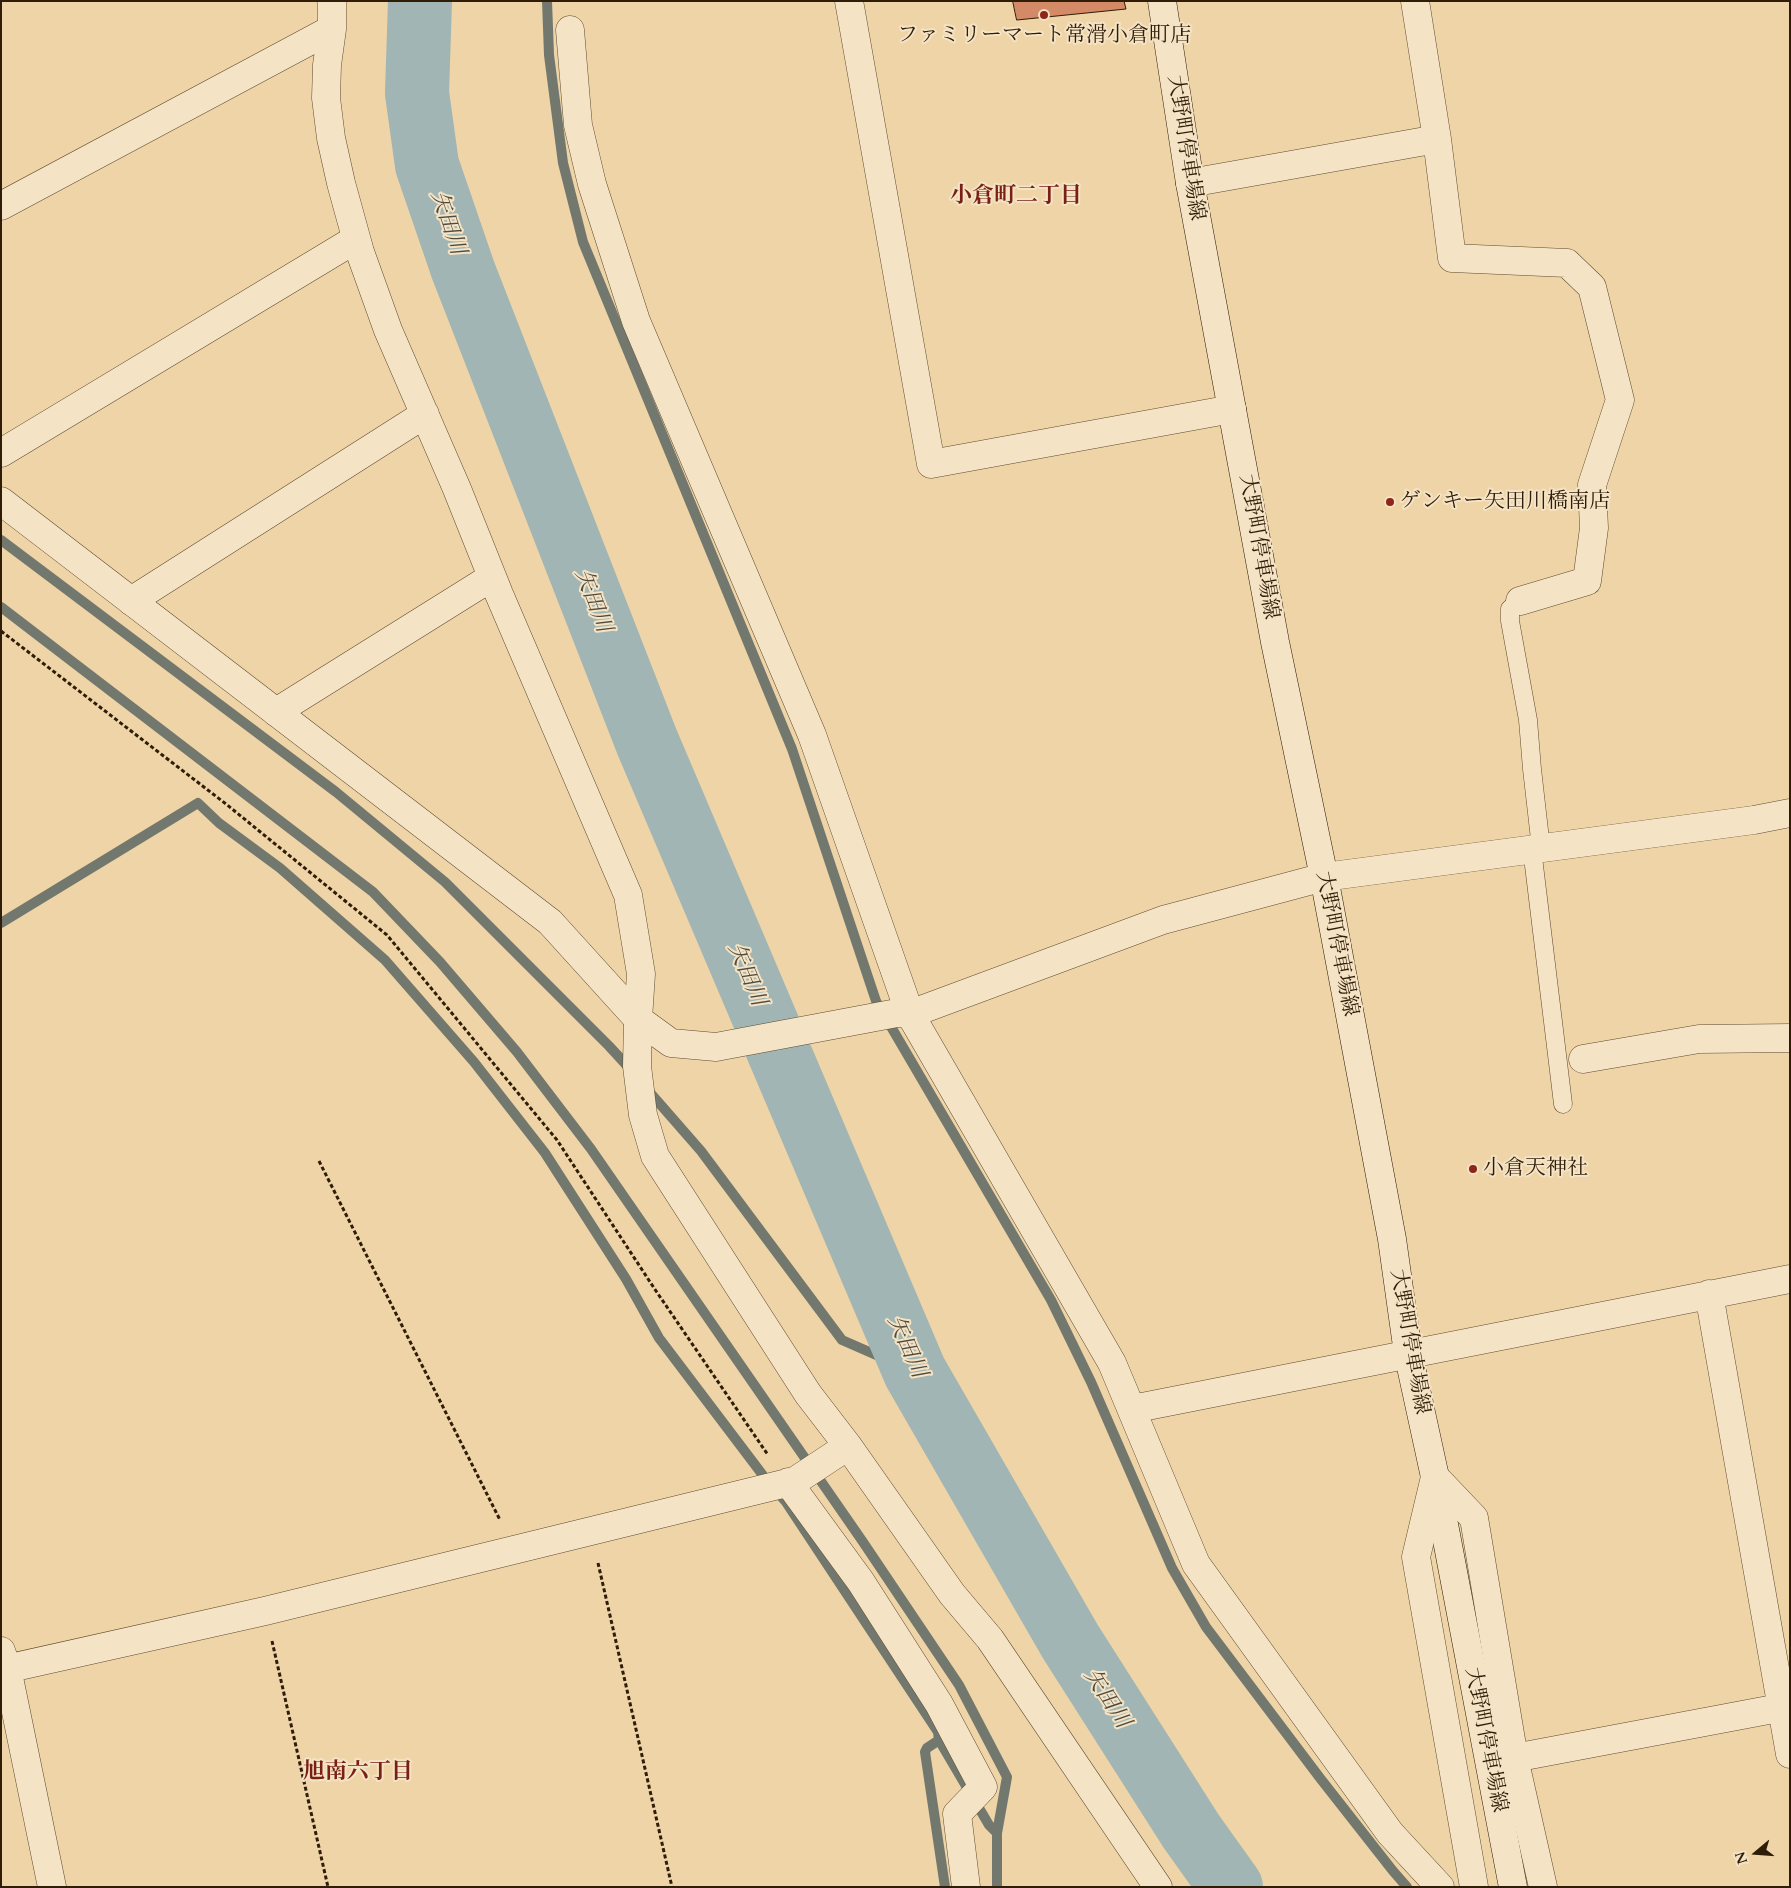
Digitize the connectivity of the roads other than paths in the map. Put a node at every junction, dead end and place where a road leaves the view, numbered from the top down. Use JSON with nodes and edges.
{"nodes":[{"id":1,"x":332,"y":1,"type":"edge"},
{"id":2,"x":849,"y":1,"type":"edge"},
{"id":3,"x":1162,"y":1,"type":"edge"},
{"id":4,"x":1415,"y":1,"type":"edge"},
{"id":5,"x":332,"y":29,"type":"junction"},
{"id":6,"x":570,"y":30,"type":"dead end"},
{"id":7,"x":1437,"y":139,"type":"junction"},
{"id":8,"x":1190,"y":183,"type":"junction"},
{"id":9,"x":1,"y":206,"type":"edge"},
{"id":10,"x":356,"y":239,"type":"junction"},
{"id":11,"x":1232,"y":409,"type":"junction"},
{"id":12,"x":425,"y":414,"type":"junction"},
{"id":13,"x":1,"y":454,"type":"edge"},
{"id":14,"x":1,"y":501,"type":"edge"},
{"id":15,"x":492,"y":576,"type":"junction"},
{"id":16,"x":131,"y":601,"type":"junction"},
{"id":17,"x":1520,"y":601,"type":"joint"},
{"id":18,"x":276,"y":712,"type":"junction"},
{"id":19,"x":1790,"y":813,"type":"edge"},
{"id":20,"x":1536,"y":848,"type":"junction"},
{"id":21,"x":1324,"y":877,"type":"junction"},
{"id":22,"x":904,"y":1013,"type":"junction"},
{"id":23,"x":638,"y":1019,"type":"junction"},
{"id":24,"x":1790,"y":1038,"type":"edge"},
{"id":25,"x":1584,"y":1059,"type":"dead end"},
{"id":26,"x":1563,"y":1104,"type":"dead end"},
{"id":27,"x":1790,"y":1278,"type":"edge"},
{"id":28,"x":1709,"y":1294,"type":"junction"},
{"id":29,"x":1408,"y":1353,"type":"junction"},
{"id":30,"x":1132,"y":1409,"type":"junction"},
{"id":31,"x":839,"y":1451,"type":"junction"},
{"id":32,"x":1435,"y":1477,"type":"junction"},
{"id":33,"x":791,"y":1482,"type":"junction"},
{"id":34,"x":3,"y":1663,"type":"edge"},
{"id":35,"x":1786,"y":1707,"type":"edge"},
{"id":36,"x":1790,"y":1754,"type":"edge"},
{"id":37,"x":1514,"y":1758,"type":"junction"},
{"id":38,"x":52,"y":1887,"type":"edge"},
{"id":39,"x":966,"y":1887,"type":"edge"},
{"id":40,"x":1158,"y":1887,"type":"edge"},
{"id":41,"x":1440,"y":1887,"type":"edge"},
{"id":42,"x":1474,"y":1887,"type":"edge"},
{"id":43,"x":1513,"y":1887,"type":"edge"},
{"id":44,"x":1543,"y":1887,"type":"edge"}],
"edges":[{"from":1,"to":5,"type":"street"},
{"from":2,"to":11,"type":"street"},
{"from":3,"to":8,"type":"street","name":"大野町停車場線"},
{"from":4,"to":7,"type":"street"},
{"from":5,"to":9,"type":"street"},
{"from":5,"to":10,"type":"street"},
{"from":6,"to":22,"type":"street"},
{"from":7,"to":8,"type":"street"},
{"from":7,"to":17,"type":"street"},
{"from":8,"to":11,"type":"street","name":"大野町停車場線"},
{"from":10,"to":12,"type":"street"},
{"from":10,"to":13,"type":"street"},
{"from":11,"to":21,"type":"street","name":"大野町停車場線"},
{"from":12,"to":15,"type":"street"},
{"from":12,"to":16,"type":"street"},
{"from":14,"to":16,"type":"street"},
{"from":15,"to":18,"type":"street"},
{"from":15,"to":23,"type":"street"},
{"from":16,"to":18,"type":"street"},
{"from":17,"to":20,"type":"lane"},
{"from":18,"to":23,"type":"street"},
{"from":19,"to":20,"type":"street"},
{"from":20,"to":21,"type":"street"},
{"from":20,"to":26,"type":"lane"},
{"from":21,"to":22,"type":"street"},
{"from":21,"to":29,"type":"street","name":"大野町停車場線"},
{"from":22,"to":23,"type":"street"},
{"from":22,"to":30,"type":"street"},
{"from":23,"to":31,"type":"street"},
{"from":24,"to":25,"type":"street"},
{"from":27,"to":28,"type":"street"},
{"from":28,"to":29,"type":"street"},
{"from":28,"to":35,"type":"street"},
{"from":29,"to":30,"type":"street"},
{"from":29,"to":32,"type":"street","name":"大野町停車場線"},
{"from":30,"to":41,"type":"street"},
{"from":31,"to":33,"type":"street"},
{"from":31,"to":40,"type":"street"},
{"from":32,"to":37,"type":"street"},
{"from":32,"to":42,"type":"street"},
{"from":32,"to":43,"type":"street","name":"大野町停車場線"},
{"from":33,"to":34,"type":"street"},
{"from":33,"to":39,"type":"street"},
{"from":34,"to":38,"type":"street"},
{"from":35,"to":36,"type":"street"},
{"from":35,"to":37,"type":"street"},
{"from":37,"to":44,"type":"street"}]}
